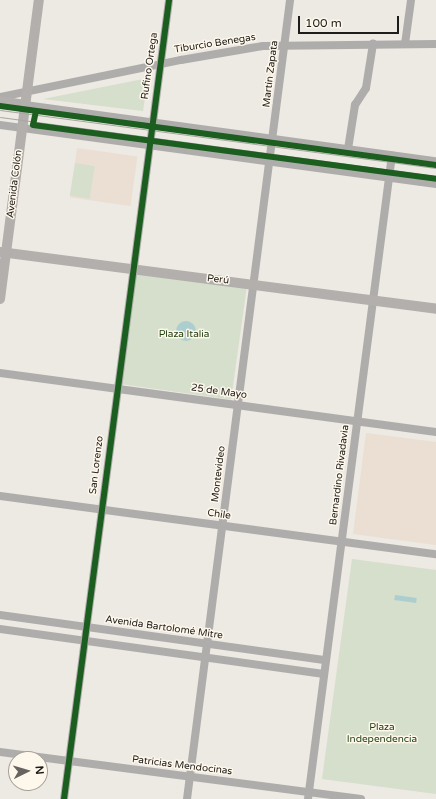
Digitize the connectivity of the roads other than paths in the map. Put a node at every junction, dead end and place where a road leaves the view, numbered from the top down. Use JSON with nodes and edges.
{"nodes":[{"id":1,"x":39,"y":0,"type":"edge"},
{"id":2,"x":169,"y":0,"type":"edge"},
{"id":3,"x":290,"y":0,"type":"edge"},
{"id":4,"x":411,"y":0,"type":"edge"},
{"id":5,"x":373,"y":44,"type":"junction"},
{"id":6,"x":405,"y":44,"type":"junction"},
{"id":7,"x":436,"y":44,"type":"edge"},
{"id":8,"x":285,"y":45,"type":"junction"},
{"id":9,"x":160,"y":64,"type":"junction"},
{"id":10,"x":27,"y":90,"type":"junction"},
{"id":11,"x":0,"y":97,"type":"edge"},
{"id":12,"x":0,"y":101,"type":"edge"},
{"id":13,"x":26,"y":105,"type":"junction"},
{"id":14,"x":152,"y":122,"type":"junction"},
{"id":15,"x":0,"y":125,"type":"edge"},
{"id":16,"x":22,"y":128,"type":"junction"},
{"id":17,"x":150,"y":134,"type":"joint"},
{"id":18,"x":273,"y":138,"type":"junction"},
{"id":19,"x":149,"y":146,"type":"junction"},
{"id":20,"x":348,"y":149,"type":"junction"},
{"id":21,"x":271,"y":151,"type":"joint"},
{"id":22,"x":392,"y":155,"type":"junction"},
{"id":23,"x":436,"y":161,"type":"edge"},
{"id":24,"x":269,"y":162,"type":"junction"},
{"id":25,"x":388,"y":178,"type":"junction"},
{"id":26,"x":436,"y":184,"type":"edge"},
{"id":27,"x":3,"y":252,"type":"edge"},
{"id":28,"x":132,"y":269,"type":"junction"},
{"id":29,"x":253,"y":285,"type":"junction"},
{"id":30,"x":0,"y":299,"type":"edge"},
{"id":31,"x":373,"y":300,"type":"junction"},
{"id":32,"x":436,"y":309,"type":"edge"},
{"id":33,"x":0,"y":373,"type":"edge"},
{"id":34,"x":117,"y":388,"type":"junction"},
{"id":35,"x":238,"y":405,"type":"junction"},
{"id":36,"x":357,"y":421,"type":"junction"},
{"id":37,"x":436,"y":432,"type":"edge"},
{"id":38,"x":0,"y":496,"type":"edge"},
{"id":39,"x":101,"y":510,"type":"junction"},
{"id":40,"x":222,"y":526,"type":"junction"},
{"id":41,"x":341,"y":542,"type":"junction"},
{"id":42,"x":436,"y":554,"type":"edge"},
{"id":43,"x":0,"y":615,"type":"edge"},
{"id":44,"x":86,"y":627,"type":"junction"},
{"id":45,"x":0,"y":629,"type":"edge"},
{"id":46,"x":84,"y":641,"type":"junction"},
{"id":47,"x":207,"y":644,"type":"junction"},
{"id":48,"x":205,"y":657,"type":"junction"},
{"id":49,"x":326,"y":660,"type":"junction"},
{"id":50,"x":324,"y":674,"type":"junction"},
{"id":51,"x":0,"y":752,"type":"edge"},
{"id":52,"x":69,"y":761,"type":"junction"},
{"id":53,"x":190,"y":777,"type":"junction"},
{"id":54,"x":309,"y":796,"type":"edge"},
{"id":55,"x":64,"y":799,"type":"edge"},
{"id":56,"x":187,"y":799,"type":"edge"},
{"id":57,"x":361,"y":799,"type":"edge"}],
"edges":[{"from":1,"to":10,"type":"main road","name":"Avenida Colón"},
{"from":2,"to":9,"type":"street","name":"Rufino Ortega"},
{"from":3,"to":8,"type":"street","name":"Martín Zapata"},
{"from":4,"to":6,"type":"street"},
{"from":5,"to":6,"type":"street","name":"Tiburcio Benegas"},
{"from":5,"to":8,"type":"street","name":"Tiburcio Benegas"},
{"from":5,"to":20,"type":"street"},
{"from":6,"to":7,"type":"street","name":"Tiburcio Benegas"},
{"from":8,"to":9,"type":"street","name":"Tiburcio Benegas"},
{"from":8,"to":18,"type":"street","name":"Martín Zapata"},
{"from":9,"to":10,"type":"street","name":"Tiburcio Benegas"},
{"from":9,"to":14,"type":"street","name":"Rufino Ortega"},
{"from":10,"to":11,"type":"street","name":"Tiburcio Benegas"},
{"from":10,"to":13,"type":"main road","name":"Avenida Colón"},
{"from":12,"to":13,"type":"main road"},
{"from":13,"to":14,"type":"street"},
{"from":13,"to":16,"type":"main road","name":"Avenida Colón"},
{"from":14,"to":17,"type":"street","name":"Rufino Ortega"},
{"from":14,"to":18,"type":"street"},
{"from":15,"to":16,"type":"street"},
{"from":16,"to":19,"type":"street"},
{"from":16,"to":27,"type":"main road","name":"Avenida Colón"},
{"from":17,"to":19,"type":"street","name":"San Lorenzo"},
{"from":18,"to":20,"type":"street"},
{"from":18,"to":21,"type":"street","name":"Martín Zapata"},
{"from":19,"to":24,"type":"street"},
{"from":19,"to":28,"type":"street","name":"San Lorenzo"},
{"from":20,"to":22,"type":"street"},
{"from":21,"to":24,"type":"street","name":"Montevideo"},
{"from":22,"to":23,"type":"street"},
{"from":22,"to":25,"type":"street","name":"Bernardino Rivadavia"},
{"from":24,"to":25,"type":"street"},
{"from":24,"to":29,"type":"street","name":"Montevideo"},
{"from":25,"to":26,"type":"street"},
{"from":25,"to":31,"type":"street","name":"Bernardino Rivadavia"},
{"from":27,"to":28,"type":"main road","name":"Perú"},
{"from":27,"to":30,"type":"main road","name":"Avenida Colón"},
{"from":28,"to":29,"type":"main road","name":"Perú"},
{"from":28,"to":34,"type":"street","name":"San Lorenzo"},
{"from":29,"to":31,"type":"main road","name":"Perú"},
{"from":29,"to":35,"type":"street","name":"Montevideo"},
{"from":31,"to":32,"type":"main road","name":"Perú"},
{"from":31,"to":36,"type":"street","name":"Bernardino Rivadavia"},
{"from":33,"to":34,"type":"street","name":"25 de Mayo"},
{"from":34,"to":35,"type":"street","name":"25 de Mayo"},
{"from":34,"to":39,"type":"street","name":"San Lorenzo"},
{"from":35,"to":36,"type":"street","name":"25 de Mayo"},
{"from":35,"to":40,"type":"street","name":"Montevideo"},
{"from":36,"to":37,"type":"street","name":"25 de Mayo"},
{"from":36,"to":41,"type":"street","name":"Bernardino Rivadavia"},
{"from":38,"to":39,"type":"street","name":"Chile"},
{"from":39,"to":40,"type":"street","name":"Chile"},
{"from":39,"to":44,"type":"street","name":"San Lorenzo"},
{"from":40,"to":41,"type":"street","name":"Chile"},
{"from":40,"to":47,"type":"street","name":"Montevideo"},
{"from":41,"to":42,"type":"street","name":"Chile"},
{"from":41,"to":49,"type":"street","name":"Bernardino Rivadavia"},
{"from":43,"to":44,"type":"street","name":"Avenida Bartolomé Mitre"},
{"from":44,"to":46,"type":"street","name":"San Lorenzo"},
{"from":44,"to":47,"type":"street","name":"Avenida Bartolomé Mitre"},
{"from":45,"to":46,"type":"street"},
{"from":46,"to":48,"type":"street"},
{"from":46,"to":52,"type":"street","name":"San Lorenzo"},
{"from":47,"to":48,"type":"street","name":"Montevideo"},
{"from":47,"to":49,"type":"street","name":"Avenida Bartolomé Mitre"},
{"from":48,"to":50,"type":"street"},
{"from":48,"to":53,"type":"street","name":"Montevideo"},
{"from":49,"to":50,"type":"street","name":"Bernardino Rivadavia"},
{"from":50,"to":54,"type":"street","name":"Bernardino Rivadavia"},
{"from":51,"to":52,"type":"street","name":"Patricias Mendocinas"},
{"from":52,"to":53,"type":"street","name":"Patricias Mendocinas"},
{"from":52,"to":55,"type":"street","name":"San Lorenzo"},
{"from":53,"to":54,"type":"street","name":"Patricias Mendocinas"},
{"from":53,"to":56,"type":"street","name":"Montevideo"},
{"from":54,"to":57,"type":"street","name":"Patricias Mendocinas"}]}
